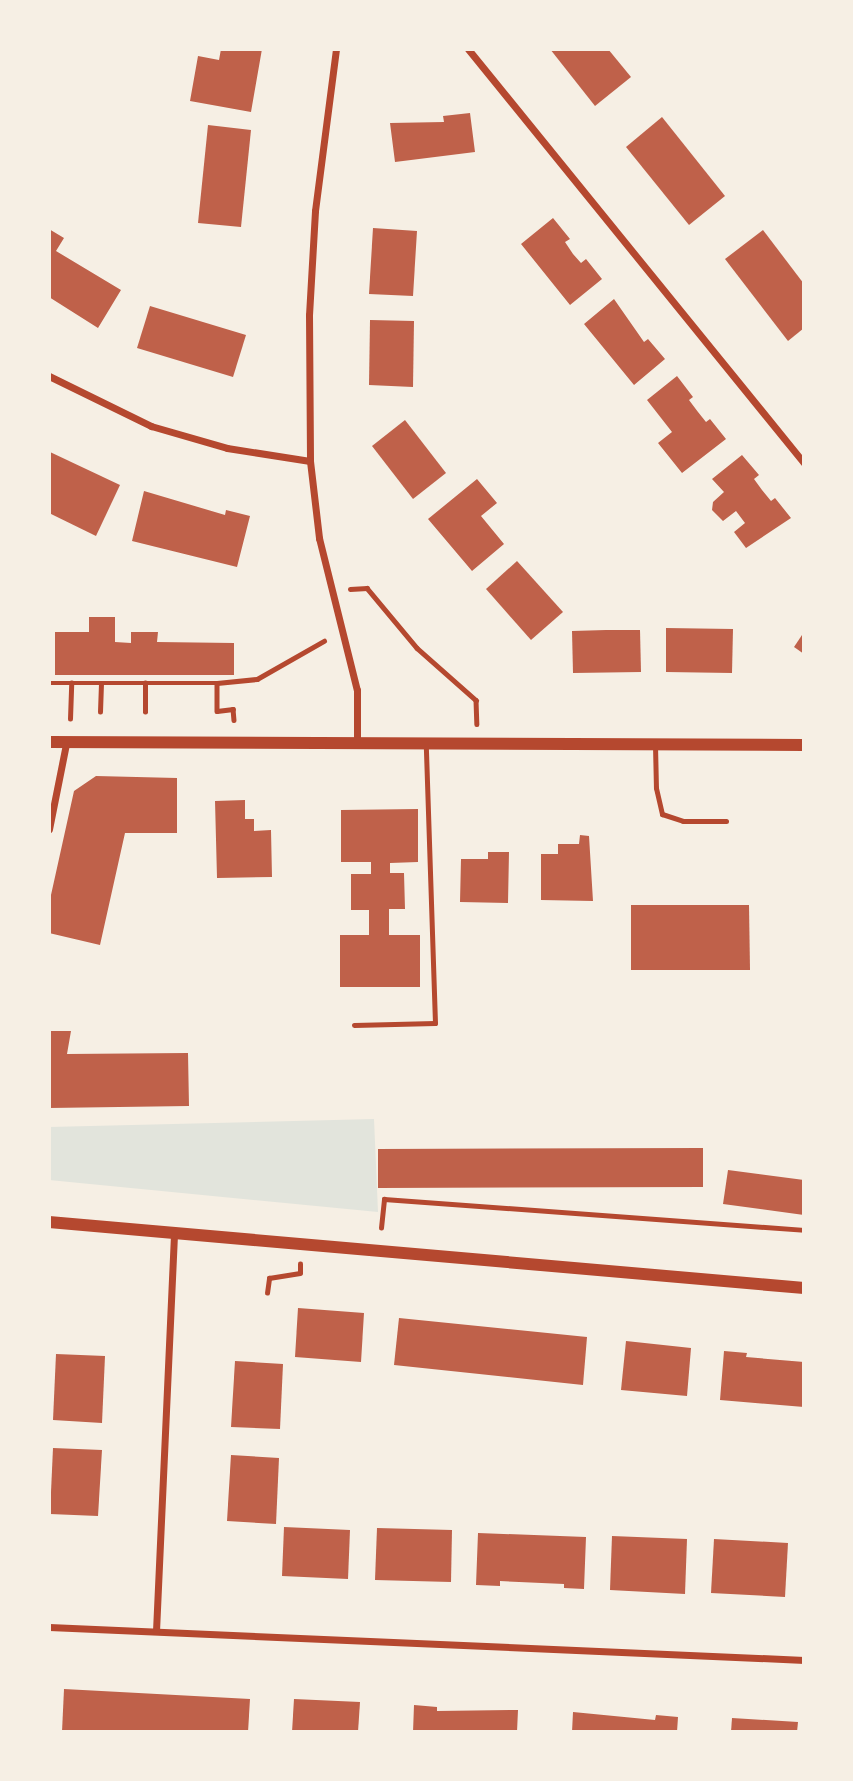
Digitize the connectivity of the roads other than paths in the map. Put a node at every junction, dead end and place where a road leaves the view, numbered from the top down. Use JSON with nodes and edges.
{"nodes":[{"id":1,"x":336,"y":49,"type":"edge"},
{"id":2,"x":468,"y":49,"type":"edge"},
{"id":3,"x":49,"y":376,"type":"edge"},
{"id":4,"x":310,"y":461,"type":"junction"},
{"id":5,"x":804,"y":463,"type":"edge"},
{"id":6,"x":49,"y":742,"type":"edge"},
{"id":7,"x":66,"y":744,"type":"junction"},
{"id":8,"x":357,"y":744,"type":"junction"},
{"id":9,"x":655,"y":745,"type":"junction"},
{"id":10,"x":804,"y":745,"type":"edge"},
{"id":11,"x":426,"y":746,"type":"junction"},
{"id":12,"x":726,"y":821,"type":"dead end"},
{"id":13,"x":49,"y":829,"type":"edge"},
{"id":14,"x":354,"y":1025,"type":"dead end"},
{"id":15,"x":49,"y":1222,"type":"edge"},
{"id":16,"x":174,"y":1232,"type":"junction"},
{"id":17,"x":804,"y":1288,"type":"edge"},
{"id":18,"x":49,"y":1627,"type":"edge"},
{"id":19,"x":156,"y":1631,"type":"junction"},
{"id":20,"x":804,"y":1660,"type":"edge"}],
"edges":[{"from":1,"to":4,"type":"street"},
{"from":2,"to":5,"type":"street"},
{"from":3,"to":4,"type":"street"},
{"from":4,"to":8,"type":"street"},
{"from":6,"to":7,"type":"street"},
{"from":7,"to":8,"type":"street"},
{"from":7,"to":13,"type":"street"},
{"from":8,"to":11,"type":"street"},
{"from":9,"to":10,"type":"street"},
{"from":9,"to":11,"type":"street"},
{"from":9,"to":12,"type":"lane"},
{"from":11,"to":14,"type":"lane"},
{"from":15,"to":16,"type":"street"},
{"from":16,"to":17,"type":"street"},
{"from":16,"to":19,"type":"street"},
{"from":18,"to":19,"type":"street"},
{"from":19,"to":20,"type":"street"}]}
